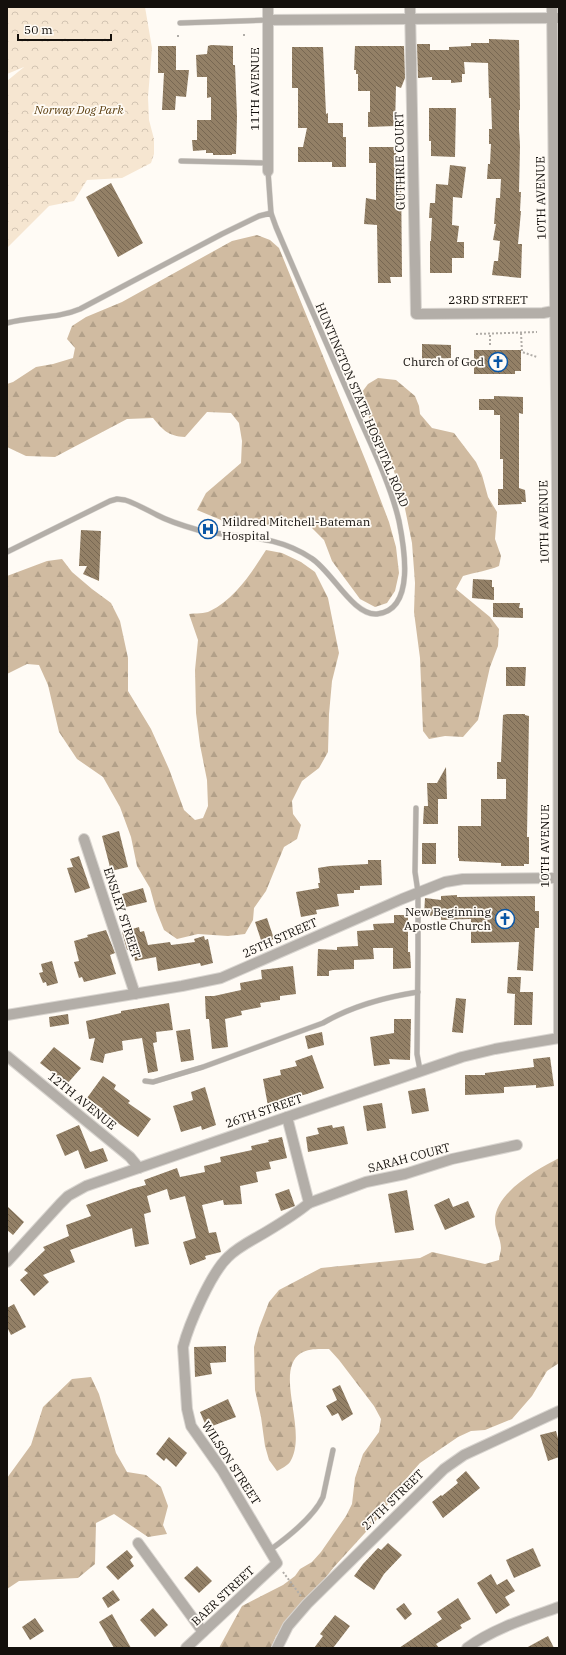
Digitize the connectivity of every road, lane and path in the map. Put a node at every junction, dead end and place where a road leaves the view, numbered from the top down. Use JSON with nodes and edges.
{"nodes":[{"id":1,"x":268,"y":7,"type":"edge"},
{"id":2,"x":410,"y":7,"type":"edge"},
{"id":3,"x":552,"y":7,"type":"edge"},
{"id":4,"x":556,"y":18,"type":"edge"},
{"id":5,"x":411,"y":19,"type":"junction"},
{"id":6,"x":268,"y":20,"type":"junction"},
{"id":7,"x":180,"y":23,"type":"dead end"},
{"id":8,"x":243,"y":35,"type":"dead end"},
{"id":9,"x":246,"y":35,"type":"dead end"},
{"id":10,"x":181,"y":161,"type":"dead end"},
{"id":11,"x":268,"y":167,"type":"junction"},
{"id":12,"x":271,"y":213,"type":"junction"},
{"id":13,"x":557,"y":311,"type":"edge"},
{"id":14,"x":416,"y":314,"type":"joint"},
{"id":15,"x":7,"y":323,"type":"edge"},
{"id":16,"x":537,"y":332,"type":"dead end"},
{"id":17,"x":490,"y":333,"type":"junction"},
{"id":18,"x":521,"y":333,"type":"junction"},
{"id":19,"x":476,"y":334,"type":"dead end"},
{"id":20,"x":490,"y":345,"type":"dead end"},
{"id":21,"x":537,"y":357,"type":"dead end"},
{"id":22,"x":7,"y":552,"type":"edge"},
{"id":23,"x":558,"y":598,"type":"edge"},
{"id":24,"x":416,"y":808,"type":"dead end"},
{"id":25,"x":84,"y":839,"type":"dead end"},
{"id":26,"x":559,"y":878,"type":"edge"},
{"id":27,"x":418,"y":892,"type":"junction"},
{"id":28,"x":559,"y":970,"type":"edge"},
{"id":29,"x":418,"y":992,"type":"junction"},
{"id":30,"x":135,"y":994,"type":"junction"},
{"id":31,"x":7,"y":1015,"type":"edge"},
{"id":32,"x":559,"y":1038,"type":"edge"},
{"id":33,"x":7,"y":1056,"type":"edge"},
{"id":34,"x":420,"y":1070,"type":"junction"},
{"id":35,"x":145,"y":1081,"type":"dead end"},
{"id":36,"x":287,"y":1117,"type":"junction"},
{"id":37,"x":517,"y":1145,"type":"dead end"},
{"id":38,"x":139,"y":1168,"type":"junction"},
{"id":39,"x":309,"y":1203,"type":"junction"},
{"id":40,"x":7,"y":1262,"type":"edge"},
{"id":41,"x":559,"y":1411,"type":"edge"},
{"id":42,"x":332,"y":1450,"type":"dead end"},
{"id":43,"x":138,"y":1543,"type":"dead end"},
{"id":44,"x":270,"y":1550,"type":"junction"},
{"id":45,"x":277,"y":1563,"type":"joint"},
{"id":46,"x":286,"y":1576,"type":"dead end"},
{"id":47,"x":304,"y":1601,"type":"dead end"},
{"id":48,"x":559,"y":1607,"type":"edge"},
{"id":49,"x":203,"y":1632,"type":"junction"},
{"id":50,"x":186,"y":1648,"type":"edge"},
{"id":51,"x":277,"y":1648,"type":"edge"},
{"id":52,"x":468,"y":1648,"type":"edge"}],
"edges":[{"from":1,"to":6,"type":"street","name":"11TH AVENUE"},
{"from":2,"to":5,"type":"street","name":"GUTHRIE COURT"},
{"from":3,"to":4,"type":"street","name":"10TH AVENUE"},
{"from":4,"to":5,"type":"street"},
{"from":4,"to":13,"type":"street","name":"10TH AVENUE"},
{"from":5,"to":6,"type":"street"},
{"from":5,"to":14,"type":"street","name":"GUTHRIE COURT"},
{"from":6,"to":7,"type":"lane"},
{"from":6,"to":11,"type":"street","name":"11TH AVENUE"},
{"from":8,"to":9,"type":"path"},
{"from":10,"to":11,"type":"lane"},
{"from":11,"to":12,"type":"lane","name":"HUNTINGTON STATE HOSPITAL ROAD"},
{"from":12,"to":15,"type":"lane"},
{"from":12,"to":22,"type":"lane","name":"HUNTINGTON STATE HOSPITAL ROAD"},
{"from":13,"to":14,"type":"street","name":"23RD STREET"},
{"from":13,"to":23,"type":"street","name":"10TH AVENUE"},
{"from":16,"to":18,"type":"path"},
{"from":17,"to":18,"type":"path"},
{"from":17,"to":19,"type":"path"},
{"from":17,"to":20,"type":"path"},
{"from":18,"to":21,"type":"path"},
{"from":23,"to":26,"type":"street","name":"10TH AVENUE"},
{"from":24,"to":27,"type":"lane"},
{"from":25,"to":30,"type":"street","name":"ENSLEY STREET"},
{"from":26,"to":27,"type":"street","name":"25TH STREET"},
{"from":26,"to":28,"type":"street","name":"10TH AVENUE"},
{"from":27,"to":29,"type":"lane"},
{"from":27,"to":30,"type":"street","name":"25TH STREET"},
{"from":28,"to":32,"type":"street","name":"10TH AVENUE"},
{"from":29,"to":34,"type":"lane"},
{"from":29,"to":35,"type":"lane"},
{"from":30,"to":31,"type":"street","name":"25TH STREET"},
{"from":32,"to":34,"type":"street","name":"26TH STREET"},
{"from":33,"to":38,"type":"street","name":"12TH AVENUE"},
{"from":34,"to":36,"type":"street","name":"26TH STREET"},
{"from":36,"to":38,"type":"street","name":"26TH STREET"},
{"from":36,"to":39,"type":"street"},
{"from":37,"to":39,"type":"street","name":"SARAH COURT"},
{"from":38,"to":40,"type":"street","name":"26TH STREET"},
{"from":39,"to":44,"type":"street","name":"WILSON STREET"},
{"from":41,"to":51,"type":"street","name":"27TH STREET"},
{"from":42,"to":44,"type":"lane"},
{"from":43,"to":49,"type":"street"},
{"from":44,"to":45,"type":"street","name":"WILSON STREET"},
{"from":45,"to":49,"type":"street","name":"BAER STREET"},
{"from":46,"to":47,"type":"path"},
{"from":48,"to":52,"type":"street"},
{"from":49,"to":50,"type":"street","name":"BAER STREET"}]}
